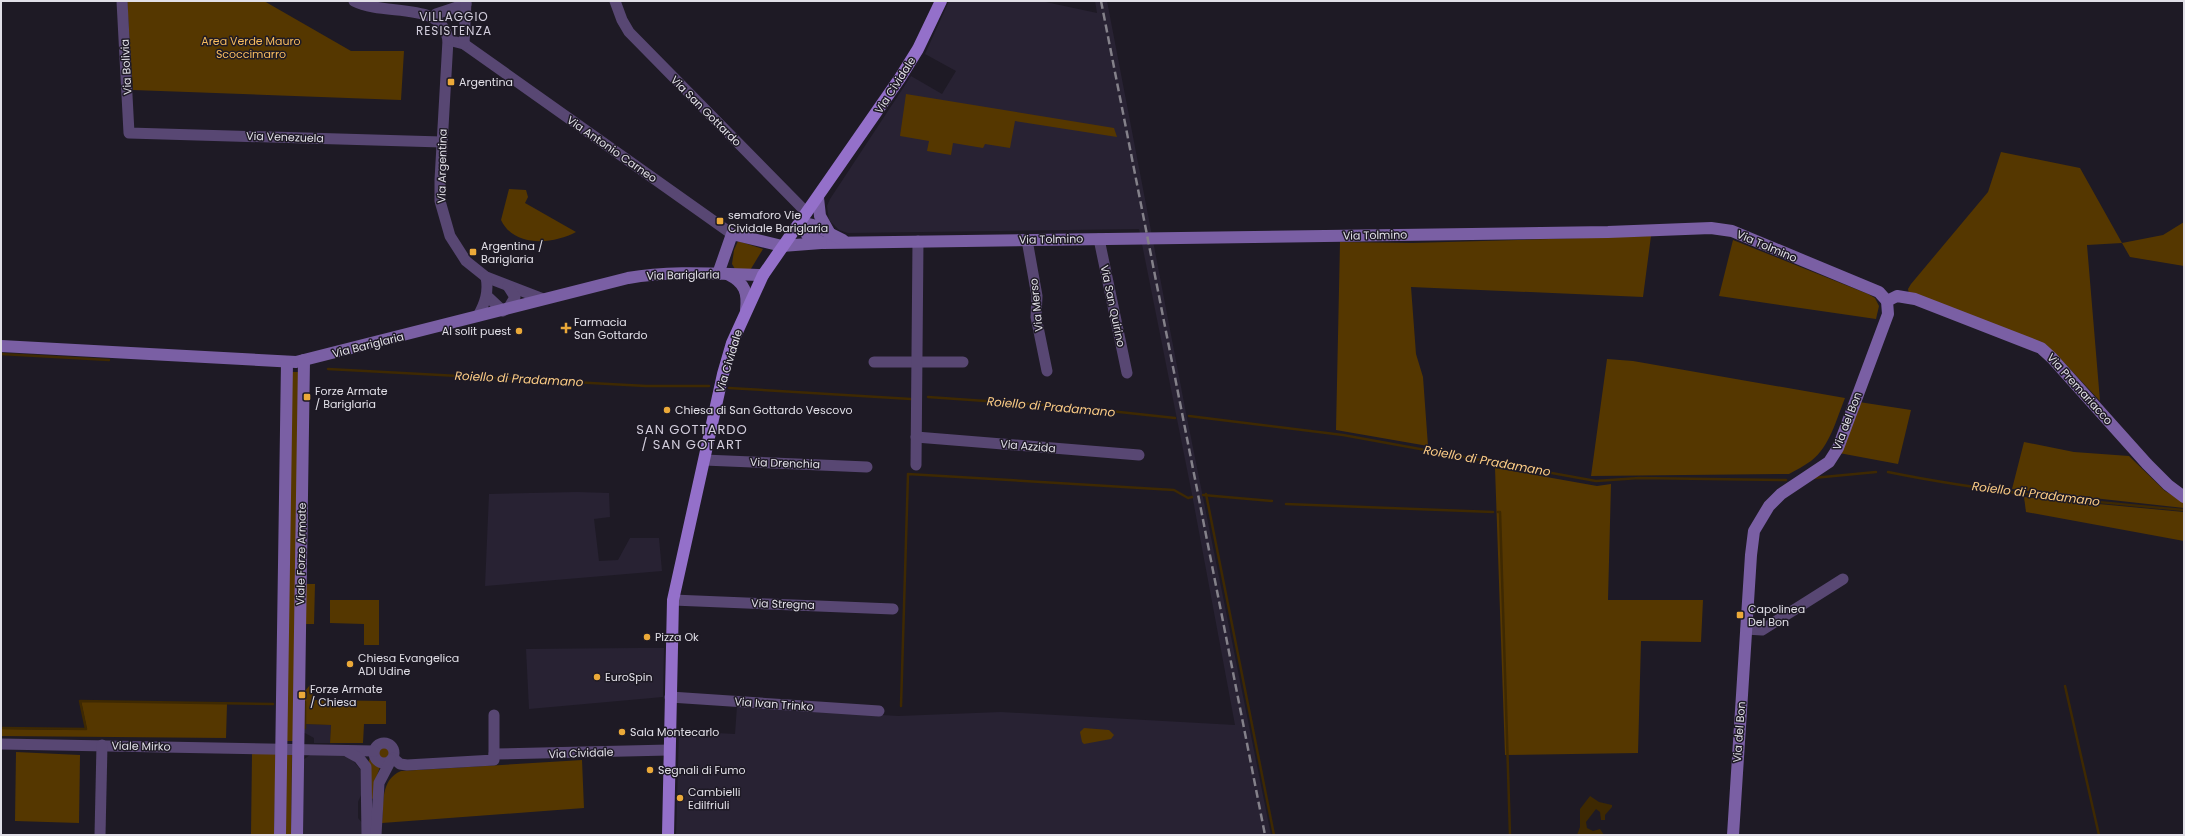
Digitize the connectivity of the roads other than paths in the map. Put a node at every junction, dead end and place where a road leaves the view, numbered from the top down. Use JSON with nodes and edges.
{"nodes":[{"id":1,"x":122,"y":1,"type":"edge"},
{"id":2,"x":354,"y":1,"type":"edge"},
{"id":3,"x":615,"y":1,"type":"edge"},
{"id":4,"x":941,"y":1,"type":"edge"},
{"id":5,"x":466,"y":3,"type":"edge"},
{"id":6,"x":436,"y":14,"type":"junction"},
{"id":7,"x":448,"y":40,"type":"junction"},
{"id":8,"x":464,"y":44,"type":"junction"},
{"id":9,"x":129,"y":133,"type":"joint"},
{"id":10,"x":442,"y":142,"type":"junction"},
{"id":11,"x":818,"y":198,"type":"junction"},
{"id":12,"x":804,"y":218,"type":"junction"},
{"id":13,"x":732,"y":234,"type":"junction"},
{"id":14,"x":1099,"y":239,"type":"junction"},
{"id":15,"x":827,"y":240,"type":"junction"},
{"id":16,"x":918,"y":240,"type":"junction"},
{"id":17,"x":1027,"y":240,"type":"junction"},
{"id":18,"x":782,"y":246,"type":"junction"},
{"id":19,"x":723,"y":274,"type":"junction"},
{"id":20,"x":763,"y":275,"type":"junction"},
{"id":21,"x":486,"y":277,"type":"junction"},
{"id":22,"x":508,"y":286,"type":"junction"},
{"id":23,"x":487,"y":296,"type":"junction"},
{"id":24,"x":543,"y":299,"type":"junction"},
{"id":25,"x":1887,"y":301,"type":"junction"},
{"id":26,"x":746,"y":310,"type":"junction"},
{"id":27,"x":502,"y":311,"type":"junction"},
{"id":28,"x":478,"y":316,"type":"junction"},
{"id":29,"x":1,"y":346,"type":"edge"},
{"id":30,"x":304,"y":360,"type":"junction"},
{"id":31,"x":287,"y":362,"type":"junction"},
{"id":32,"x":874,"y":362,"type":"dead end"},
{"id":33,"x":917,"y":362,"type":"junction"},
{"id":34,"x":963,"y":362,"type":"dead end"},
{"id":35,"x":1047,"y":371,"type":"dead end"},
{"id":36,"x":1127,"y":373,"type":"dead end"},
{"id":37,"x":916,"y":437,"type":"junction"},
{"id":38,"x":1139,"y":455,"type":"dead end"},
{"id":39,"x":704,"y":460,"type":"junction"},
{"id":40,"x":916,"y":465,"type":"dead end"},
{"id":41,"x":866,"y":467,"type":"dead end"},
{"id":42,"x":2184,"y":497,"type":"edge"},
{"id":43,"x":1843,"y":579,"type":"dead end"},
{"id":44,"x":673,"y":600,"type":"junction"},
{"id":45,"x":893,"y":609,"type":"dead end"},
{"id":46,"x":1746,"y":629,"type":"junction"},
{"id":47,"x":670,"y":697,"type":"junction"},
{"id":48,"x":879,"y":711,"type":"dead end"},
{"id":49,"x":494,"y":715,"type":"dead end"},
{"id":50,"x":1,"y":744,"type":"edge"},
{"id":51,"x":102,"y":746,"type":"junction"},
{"id":52,"x":281,"y":748,"type":"junction"},
{"id":53,"x":298,"y":748,"type":"junction"},
{"id":54,"x":342,"y":750,"type":"junction"},
{"id":55,"x":669,"y":750,"type":"junction"},
{"id":56,"x":374,"y":751,"type":"junction"},
{"id":57,"x":494,"y":754,"type":"junction"},
{"id":58,"x":392,"y":759,"type":"junction"},
{"id":59,"x":100,"y":835,"type":"edge"},
{"id":60,"x":280,"y":835,"type":"edge"},
{"id":61,"x":297,"y":835,"type":"edge"},
{"id":62,"x":367,"y":835,"type":"edge"},
{"id":63,"x":376,"y":835,"type":"edge"},
{"id":64,"x":668,"y":835,"type":"edge"},
{"id":65,"x":1733,"y":835,"type":"edge"}],
"edges":[{"from":1,"to":9,"type":"street","name":"Via Bolivia"},
{"from":2,"to":6,"type":"street"},
{"from":3,"to":12,"type":"street","name":"Via San Gottardo"},
{"from":4,"to":11,"type":"main road","name":"Via Cividale"},
{"from":5,"to":6,"type":"street"},
{"from":5,"to":8,"type":"street"},
{"from":6,"to":7,"type":"street"},
{"from":7,"to":8,"type":"street","name":"Via Antonio Carneo"},
{"from":7,"to":10,"type":"street","name":"Via Argentina"},
{"from":8,"to":13,"type":"street","name":"Via Antonio Carneo"},
{"from":9,"to":10,"type":"street","name":"Via Venezuela"},
{"from":10,"to":21,"type":"street","name":"Via Argentina"},
{"from":11,"to":12,"type":"main road","name":"Via Cividale"},
{"from":11,"to":15,"type":"street"},
{"from":12,"to":15,"type":"street","name":"Via Tolmino"},
{"from":12,"to":18,"type":"main road","name":"Via Cividale"},
{"from":13,"to":18,"type":"street","name":"Via Antonio Carneo"},
{"from":13,"to":19,"type":"street"},
{"from":14,"to":17,"type":"street","name":"Via Tolmino"},
{"from":14,"to":25,"type":"street","name":"Via Tolmino"},
{"from":14,"to":36,"type":"street","name":"Via San Quirino"},
{"from":15,"to":16,"type":"street","name":"Via Tolmino"},
{"from":15,"to":18,"type":"street","name":"Via Tolmino"},
{"from":16,"to":17,"type":"street","name":"Via Tolmino"},
{"from":16,"to":33,"type":"street"},
{"from":17,"to":35,"type":"street","name":"Via Merso"},
{"from":18,"to":20,"type":"main road","name":"Via Cividale"},
{"from":19,"to":20,"type":"street","name":"Via Bariglaria"},
{"from":19,"to":24,"type":"street","name":"Via Bariglaria"},
{"from":19,"to":26,"type":"street","name":"Via Bariglaria"},
{"from":20,"to":26,"type":"main road","name":"Via Cividale"},
{"from":21,"to":22,"type":"street","name":"Via Argentina"},
{"from":21,"to":23,"type":"street"},
{"from":22,"to":24,"type":"street","name":"Via Argentina"},
{"from":22,"to":27,"type":"street"},
{"from":23,"to":27,"type":"street"},
{"from":23,"to":28,"type":"street"},
{"from":24,"to":27,"type":"street","name":"Via Bariglaria"},
{"from":25,"to":42,"type":"street","name":"Via Premariacco"},
{"from":25,"to":46,"type":"street","name":"Via del Bon"},
{"from":26,"to":39,"type":"main road","name":"Via Cividale"},
{"from":27,"to":28,"type":"street","name":"Via Bariglaria"},
{"from":28,"to":30,"type":"street","name":"Via Bariglaria"},
{"from":29,"to":31,"type":"street","name":"Via Bariglaria"},
{"from":30,"to":31,"type":"street","name":"Via Bariglaria"},
{"from":30,"to":53,"type":"street","name":"Viale Forze Armate"},
{"from":31,"to":52,"type":"street","name":"Viale Forze Armate"},
{"from":32,"to":33,"type":"street"},
{"from":33,"to":34,"type":"street"},
{"from":33,"to":37,"type":"street"},
{"from":37,"to":38,"type":"street","name":"Via Azzida"},
{"from":37,"to":40,"type":"street"},
{"from":39,"to":41,"type":"street","name":"Via Drenchia"},
{"from":39,"to":44,"type":"main road","name":"Via Cividale"},
{"from":43,"to":46,"type":"street"},
{"from":44,"to":45,"type":"street","name":"Via Stregna"},
{"from":44,"to":47,"type":"main road","name":"Via Cividale"},
{"from":46,"to":65,"type":"street","name":"Via del Bon"},
{"from":47,"to":48,"type":"street","name":"Via Ivan Trinko"},
{"from":47,"to":55,"type":"main road","name":"Via Cividale"},
{"from":49,"to":57,"type":"street"},
{"from":50,"to":51,"type":"street","name":"Viale Mirko"},
{"from":51,"to":52,"type":"street","name":"Viale Mirko"},
{"from":51,"to":59,"type":"street"},
{"from":52,"to":53,"type":"street"},
{"from":52,"to":60,"type":"street","name":"Viale Forze Armate"},
{"from":53,"to":54,"type":"street"},
{"from":53,"to":61,"type":"street","name":"Viale Forze Armate"},
{"from":54,"to":56,"type":"street"},
{"from":54,"to":62,"type":"street"},
{"from":55,"to":57,"type":"street","name":"Via Cividale"},
{"from":55,"to":64,"type":"main road","name":"Via Cividale"},
{"from":56,"to":58,"type":"street"},
{"from":56,"to":58,"type":"street"},
{"from":57,"to":58,"type":"street"},
{"from":58,"to":63,"type":"street"}]}
